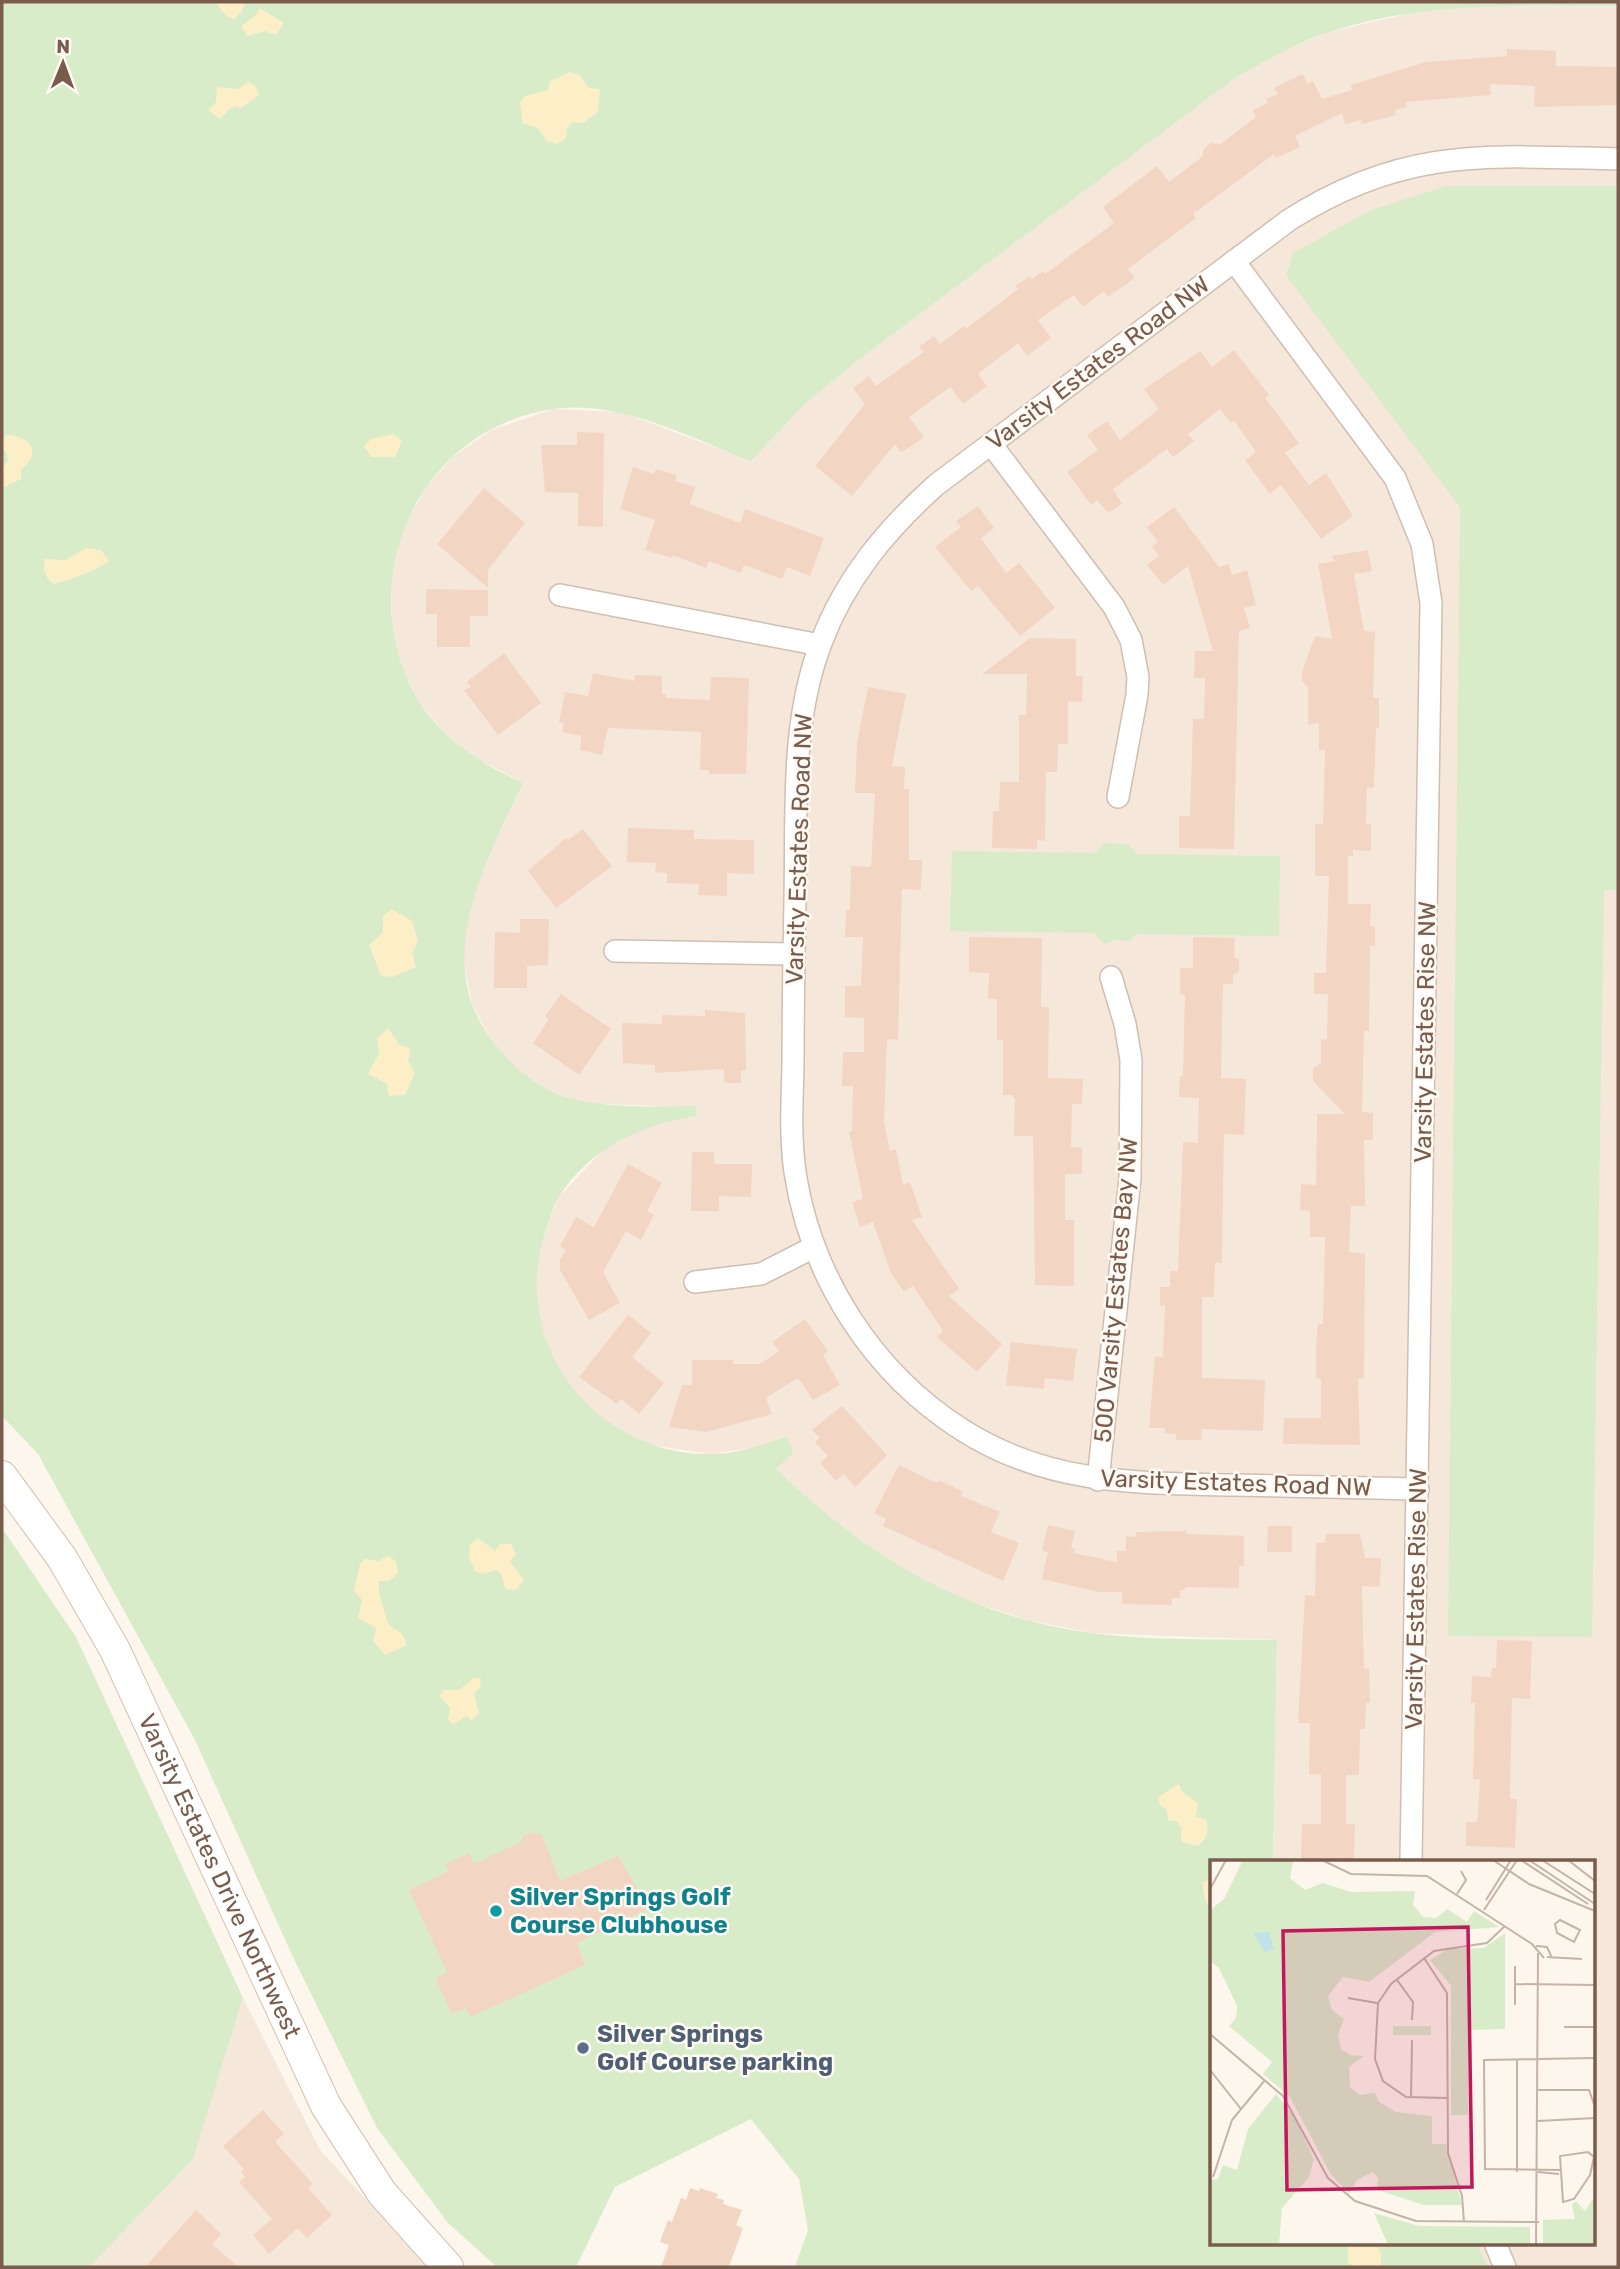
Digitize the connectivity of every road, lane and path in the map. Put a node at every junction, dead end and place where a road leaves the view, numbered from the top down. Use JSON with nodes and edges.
{"nodes":[{"id":1,"x":1618,"y":159,"type":"edge"},
{"id":2,"x":1234,"y":261,"type":"junction"},
{"id":3,"x":991,"y":444,"type":"junction"},
{"id":4,"x":560,"y":595,"type":"dead end"},
{"id":5,"x":820,"y":645,"type":"junction"},
{"id":6,"x":1118,"y":797,"type":"dead end"},
{"id":7,"x":615,"y":951,"type":"dead end"},
{"id":8,"x":794,"y":954,"type":"junction"},
{"id":9,"x":1111,"y":977,"type":"dead end"},
{"id":10,"x":814,"y":1247,"type":"junction"},
{"id":11,"x":695,"y":1282,"type":"dead end"},
{"id":12,"x":2,"y":1476,"type":"edge"},
{"id":13,"x":1098,"y":1480,"type":"junction"},
{"id":14,"x":1418,"y":1489,"type":"junction"},
{"id":15,"x":1412,"y":1860,"type":"edge"},
{"id":16,"x":1495,"y":2244,"type":"edge"},
{"id":17,"x":448,"y":2267,"type":"edge"},
{"id":18,"x":1505,"y":2267,"type":"edge"}],
"edges":[{"from":1,"to":2,"type":"street","name":"Varsity Estates Road NW"},
{"from":2,"to":3,"type":"street","name":"Varsity Estates Road NW"},
{"from":2,"to":14,"type":"street","name":"Varsity Estates Rise NW"},
{"from":3,"to":5,"type":"street","name":"Varsity Estates Road NW"},
{"from":3,"to":6,"type":"street"},
{"from":4,"to":5,"type":"street"},
{"from":5,"to":8,"type":"street","name":"Varsity Estates Road NW"},
{"from":7,"to":8,"type":"street"},
{"from":8,"to":10,"type":"street","name":"Varsity Estates Road NW"},
{"from":9,"to":13,"type":"street","name":"500 Varsity Estates Bay NW"},
{"from":10,"to":11,"type":"street"},
{"from":10,"to":13,"type":"street","name":"Varsity Estates Road NW"},
{"from":12,"to":17,"type":"street","name":"Varsity Estates Drive Northwest"},
{"from":13,"to":14,"type":"street","name":"Varsity Estates Road NW"},
{"from":14,"to":15,"type":"street","name":"Varsity Estates Rise NW"},
{"from":16,"to":18,"type":"street"}]}
